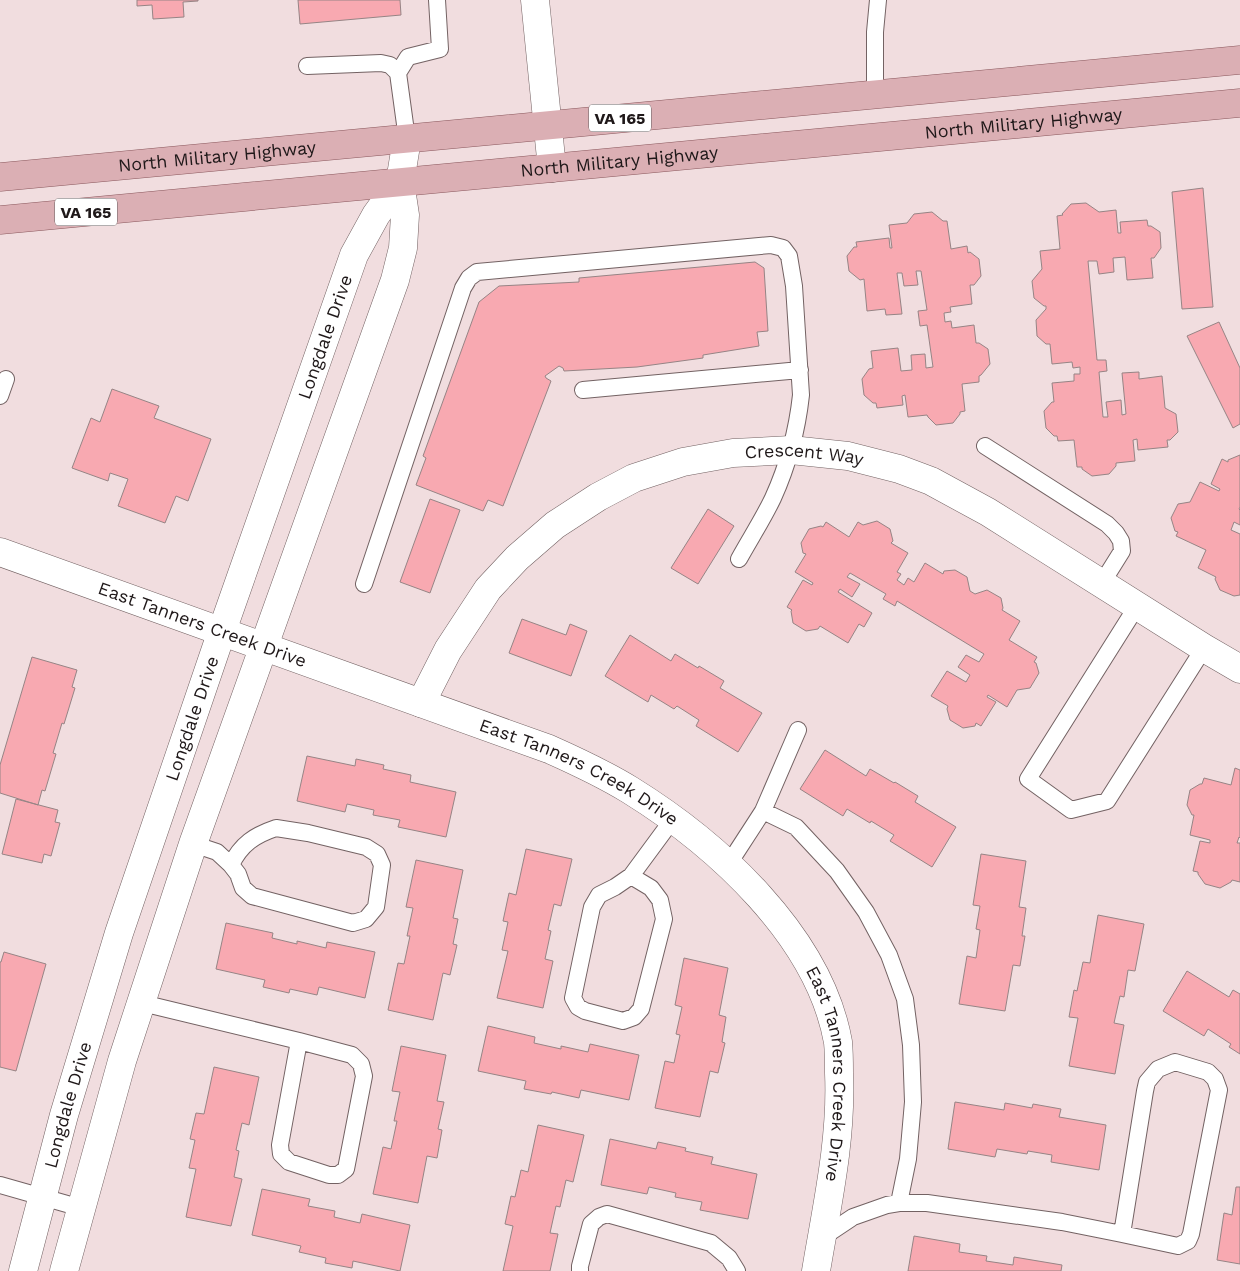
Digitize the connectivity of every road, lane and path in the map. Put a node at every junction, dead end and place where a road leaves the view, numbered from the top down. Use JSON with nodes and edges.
{"nodes":[{"id":1,"x":437,"y":0,"type":"edge"},
{"id":2,"x":534,"y":0,"type":"edge"},
{"id":3,"x":878,"y":0,"type":"edge"},
{"id":4,"x":1240,"y":60,"type":"edge"},
{"id":5,"x":307,"y":66,"type":"dead end"},
{"id":6,"x":398,"y":73,"type":"junction"},
{"id":7,"x":875,"y":94,"type":"junction"},
{"id":8,"x":1240,"y":103,"type":"edge"},
{"id":9,"x":548,"y":125,"type":"junction"},
{"id":10,"x":407,"y":139,"type":"junction"},
{"id":11,"x":552,"y":168,"type":"junction"},
{"id":12,"x":0,"y":177,"type":"edge"},
{"id":13,"x":400,"y":182,"type":"junction"},
{"id":14,"x":0,"y":220,"type":"edge"},
{"id":15,"x":800,"y":370,"type":"junction"},
{"id":16,"x":6,"y":379,"type":"dead end"},
{"id":17,"x":583,"y":390,"type":"dead end"},
{"id":18,"x":0,"y":396,"type":"edge"},
{"id":19,"x":985,"y":446,"type":"dead end"},
{"id":20,"x":791,"y":450,"type":"junction"},
{"id":21,"x":0,"y":552,"type":"edge"},
{"id":22,"x":739,"y":559,"type":"dead end"},
{"id":23,"x":1102,"y":583,"type":"junction"},
{"id":24,"x":364,"y":584,"type":"dead end"},
{"id":25,"x":1138,"y":606,"type":"junction"},
{"id":26,"x":222,"y":631,"type":"junction"},
{"id":27,"x":264,"y":647,"type":"junction"},
{"id":28,"x":1204,"y":648,"type":"junction"},
{"id":29,"x":1240,"y":668,"type":"edge"},
{"id":30,"x":421,"y":703,"type":"junction"},
{"id":31,"x":798,"y":730,"type":"dead end"},
{"id":32,"x":763,"y":811,"type":"junction"},
{"id":33,"x":673,"y":819,"type":"junction"},
{"id":34,"x":193,"y":844,"type":"junction"},
{"id":35,"x":231,"y":864,"type":"junction"},
{"id":36,"x":728,"y":865,"type":"junction"},
{"id":37,"x":631,"y":876,"type":"junction"},
{"id":38,"x":142,"y":1003,"type":"junction"},
{"id":39,"x":299,"y":1041,"type":"junction"},
{"id":40,"x":0,"y":1185,"type":"edge"},
{"id":41,"x":42,"y":1197,"type":"junction"},
{"id":42,"x":899,"y":1204,"type":"junction"},
{"id":43,"x":81,"y":1208,"type":"junction"},
{"id":44,"x":1122,"y":1234,"type":"junction"},
{"id":45,"x":820,"y":1243,"type":"junction"},
{"id":46,"x":23,"y":1271,"type":"edge"},
{"id":47,"x":64,"y":1271,"type":"edge"},
{"id":48,"x":580,"y":1271,"type":"edge"},
{"id":49,"x":737,"y":1271,"type":"edge"},
{"id":50,"x":816,"y":1271,"type":"edge"}],
"edges":[{"from":1,"to":6,"type":"lane"},
{"from":2,"to":9,"type":"street"},
{"from":3,"to":7,"type":"lane"},
{"from":4,"to":7,"type":"main road","name":"North Military Highway","number":"VA 165"},
{"from":5,"to":6,"type":"lane"},
{"from":6,"to":10,"type":"lane"},
{"from":7,"to":9,"type":"main road","name":"North Military Highway","number":"VA 165"},
{"from":8,"to":11,"type":"main road","name":"North Military Highway","number":"VA 165"},
{"from":9,"to":10,"type":"main road","name":"North Military Highway","number":"VA 165"},
{"from":9,"to":11,"type":"street"},
{"from":10,"to":12,"type":"main road","name":"North Military Highway","number":"VA 165"},
{"from":10,"to":13,"type":"street","name":"Longdale Drive"},
{"from":11,"to":13,"type":"main road","name":"North Military Highway","number":"VA 165"},
{"from":13,"to":14,"type":"main road","name":"North Military Highway","number":"VA 165"},
{"from":13,"to":26,"type":"street","name":"Longdale Drive"},
{"from":13,"to":27,"type":"street","name":"Longdale Drive"},
{"from":15,"to":17,"type":"lane"},
{"from":15,"to":20,"type":"lane"},
{"from":15,"to":24,"type":"lane"},
{"from":16,"to":18,"type":"lane"},
{"from":19,"to":23,"type":"lane"},
{"from":20,"to":22,"type":"lane"},
{"from":20,"to":23,"type":"street","name":"Crescent Way"},
{"from":20,"to":30,"type":"street","name":"Crescent Way"},
{"from":21,"to":26,"type":"street","name":"East Tanners Creek Drive"},
{"from":23,"to":25,"type":"street","name":"Crescent Way"},
{"from":25,"to":28,"type":"street","name":"Crescent Way"},
{"from":25,"to":28,"type":"lane"},
{"from":26,"to":27,"type":"street","name":"East Tanners Creek Drive"},
{"from":26,"to":41,"type":"street","name":"Longdale Drive"},
{"from":27,"to":30,"type":"street","name":"East Tanners Creek Drive"},
{"from":27,"to":34,"type":"street","name":"Longdale Drive"},
{"from":28,"to":29,"type":"street","name":"Crescent Way"},
{"from":30,"to":33,"type":"street","name":"East Tanners Creek Drive"},
{"from":31,"to":32,"type":"lane"},
{"from":32,"to":36,"type":"lane"},
{"from":32,"to":42,"type":"lane"},
{"from":33,"to":36,"type":"street","name":"East Tanners Creek Drive"},
{"from":33,"to":37,"type":"lane"},
{"from":34,"to":35,"type":"lane"},
{"from":34,"to":38,"type":"street","name":"Longdale Drive"},
{"from":35,"to":35,"type":"lane"},
{"from":36,"to":45,"type":"street","name":"East Tanners Creek Drive"},
{"from":37,"to":37,"type":"lane"},
{"from":38,"to":39,"type":"lane"},
{"from":38,"to":43,"type":"street","name":"Longdale Drive"},
{"from":39,"to":39,"type":"lane"},
{"from":40,"to":41,"type":"lane"},
{"from":41,"to":43,"type":"lane"},
{"from":41,"to":46,"type":"street","name":"Longdale Drive"},
{"from":42,"to":44,"type":"lane"},
{"from":42,"to":45,"type":"lane"},
{"from":43,"to":47,"type":"street","name":"Longdale Drive"},
{"from":44,"to":44,"type":"lane"},
{"from":45,"to":50,"type":"street","name":"East Tanners Creek Drive"},
{"from":48,"to":49,"type":"lane"}]}
